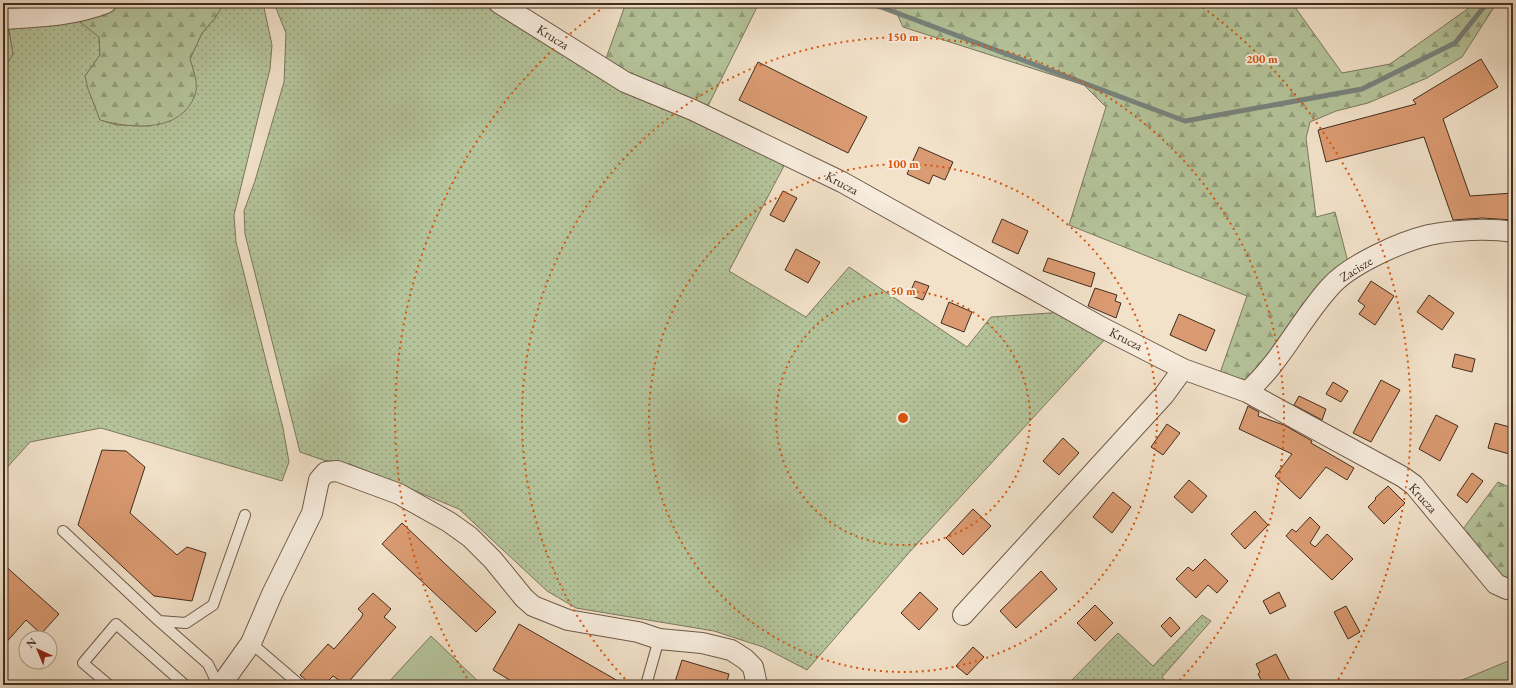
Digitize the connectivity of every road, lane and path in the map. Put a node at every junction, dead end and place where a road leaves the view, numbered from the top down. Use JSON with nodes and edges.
{"nodes":[{"id":1,"x":106,"y":3,"type":"edge"},
{"id":2,"x":499,"y":3,"type":"edge"},
{"id":3,"x":3,"y":19,"type":"edge"},
{"id":4,"x":1513,"y":232,"type":"edge"},
{"id":5,"x":1183,"y":369,"type":"junction"},
{"id":6,"x":1247,"y":392,"type":"junction"},
{"id":7,"x":245,"y":515,"type":"dead end"},
{"id":8,"x":63,"y":531,"type":"dead end"},
{"id":9,"x":1513,"y":588,"type":"edge"},
{"id":10,"x":962,"y":615,"type":"dead end"},
{"id":11,"x":159,"y":621,"type":"junction"},
{"id":12,"x":658,"y":639,"type":"junction"},
{"id":13,"x":251,"y":643,"type":"junction"},
{"id":14,"x":109,"y":685,"type":"edge"},
{"id":15,"x":185,"y":685,"type":"edge"},
{"id":16,"x":218,"y":685,"type":"edge"},
{"id":17,"x":221,"y":685,"type":"edge"},
{"id":18,"x":300,"y":685,"type":"edge"},
{"id":19,"x":646,"y":685,"type":"edge"},
{"id":20,"x":757,"y":685,"type":"edge"}],
"edges":[{"from":1,"to":3,"type":"street"},
{"from":2,"to":5,"type":"street","name":"Krucza"},
{"from":4,"to":6,"type":"street","name":"Zacisze"},
{"from":5,"to":6,"type":"street","name":"Krucza"},
{"from":5,"to":10,"type":"street"},
{"from":6,"to":9,"type":"street","name":"Krucza"},
{"from":7,"to":11,"type":"lane"},
{"from":8,"to":11,"type":"lane"},
{"from":11,"to":16,"type":"lane"},
{"from":12,"to":13,"type":"street"},
{"from":12,"to":19,"type":"lane"},
{"from":12,"to":20,"type":"street"},
{"from":13,"to":17,"type":"street"},
{"from":13,"to":18,"type":"lane"},
{"from":14,"to":15,"type":"lane"}]}
